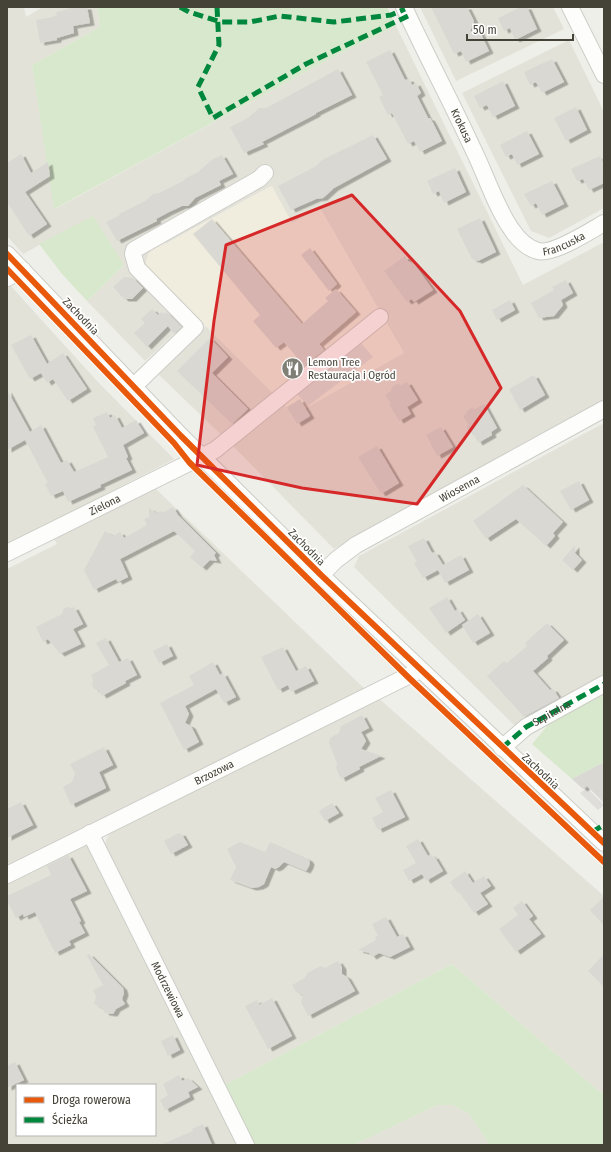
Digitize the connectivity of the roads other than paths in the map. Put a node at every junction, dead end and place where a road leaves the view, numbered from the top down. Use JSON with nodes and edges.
{"nodes":[{"id":1,"x":404,"y":7,"type":"edge"},
{"id":2,"x":570,"y":7,"type":"edge"},
{"id":3,"x":604,"y":75,"type":"edge"},
{"id":4,"x":265,"y":173,"type":"dead end"},
{"id":5,"x":604,"y":223,"type":"edge"},
{"id":6,"x":522,"y":242,"type":"joint"},
{"id":7,"x":7,"y":254,"type":"edge"},
{"id":8,"x":23,"y":270,"type":"junction"},
{"id":9,"x":7,"y":278,"type":"edge"},
{"id":10,"x":380,"y":317,"type":"dead end"},
{"id":11,"x":134,"y":386,"type":"junction"},
{"id":12,"x":604,"y":409,"type":"edge"},
{"id":13,"x":202,"y":456,"type":"junction"},
{"id":14,"x":7,"y":553,"type":"edge"},
{"id":15,"x":320,"y":575,"type":"junction"},
{"id":16,"x":420,"y":670,"type":"junction"},
{"id":17,"x":604,"y":684,"type":"edge"},
{"id":18,"x":502,"y":748,"type":"junction"},
{"id":19,"x":598,"y":829,"type":"edge"},
{"id":20,"x":90,"y":833,"type":"junction"},
{"id":21,"x":604,"y":843,"type":"edge"},
{"id":22,"x":7,"y":875,"type":"edge"},
{"id":23,"x":246,"y":1145,"type":"edge"}],
"edges":[{"from":1,"to":6,"type":"street","name":"Krokusa"},
{"from":2,"to":3,"type":"street"},
{"from":4,"to":11,"type":"street"},
{"from":5,"to":6,"type":"street","name":"Francuska"},
{"from":7,"to":8,"type":"street","name":"Zachodnia"},
{"from":8,"to":9,"type":"street"},
{"from":8,"to":11,"type":"street","name":"Zachodnia"},
{"from":10,"to":13,"type":"street","name":"Zielona"},
{"from":11,"to":13,"type":"street","name":"Zachodnia"},
{"from":12,"to":15,"type":"street","name":"Wiosenna"},
{"from":13,"to":14,"type":"street","name":"Zielona"},
{"from":13,"to":15,"type":"street","name":"Zachodnia"},
{"from":15,"to":16,"type":"street","name":"Zachodnia"},
{"from":16,"to":18,"type":"street","name":"Zachodnia"},
{"from":16,"to":20,"type":"street","name":"Brzozowa"},
{"from":17,"to":18,"type":"street","name":"Szpitalna"},
{"from":18,"to":19,"type":"street","name":"Zachodnia"},
{"from":19,"to":21,"type":"street","name":"Zachodnia"},
{"from":20,"to":22,"type":"street","name":"Brzozowa"},
{"from":20,"to":23,"type":"street","name":"Modrzewiowa"}]}
